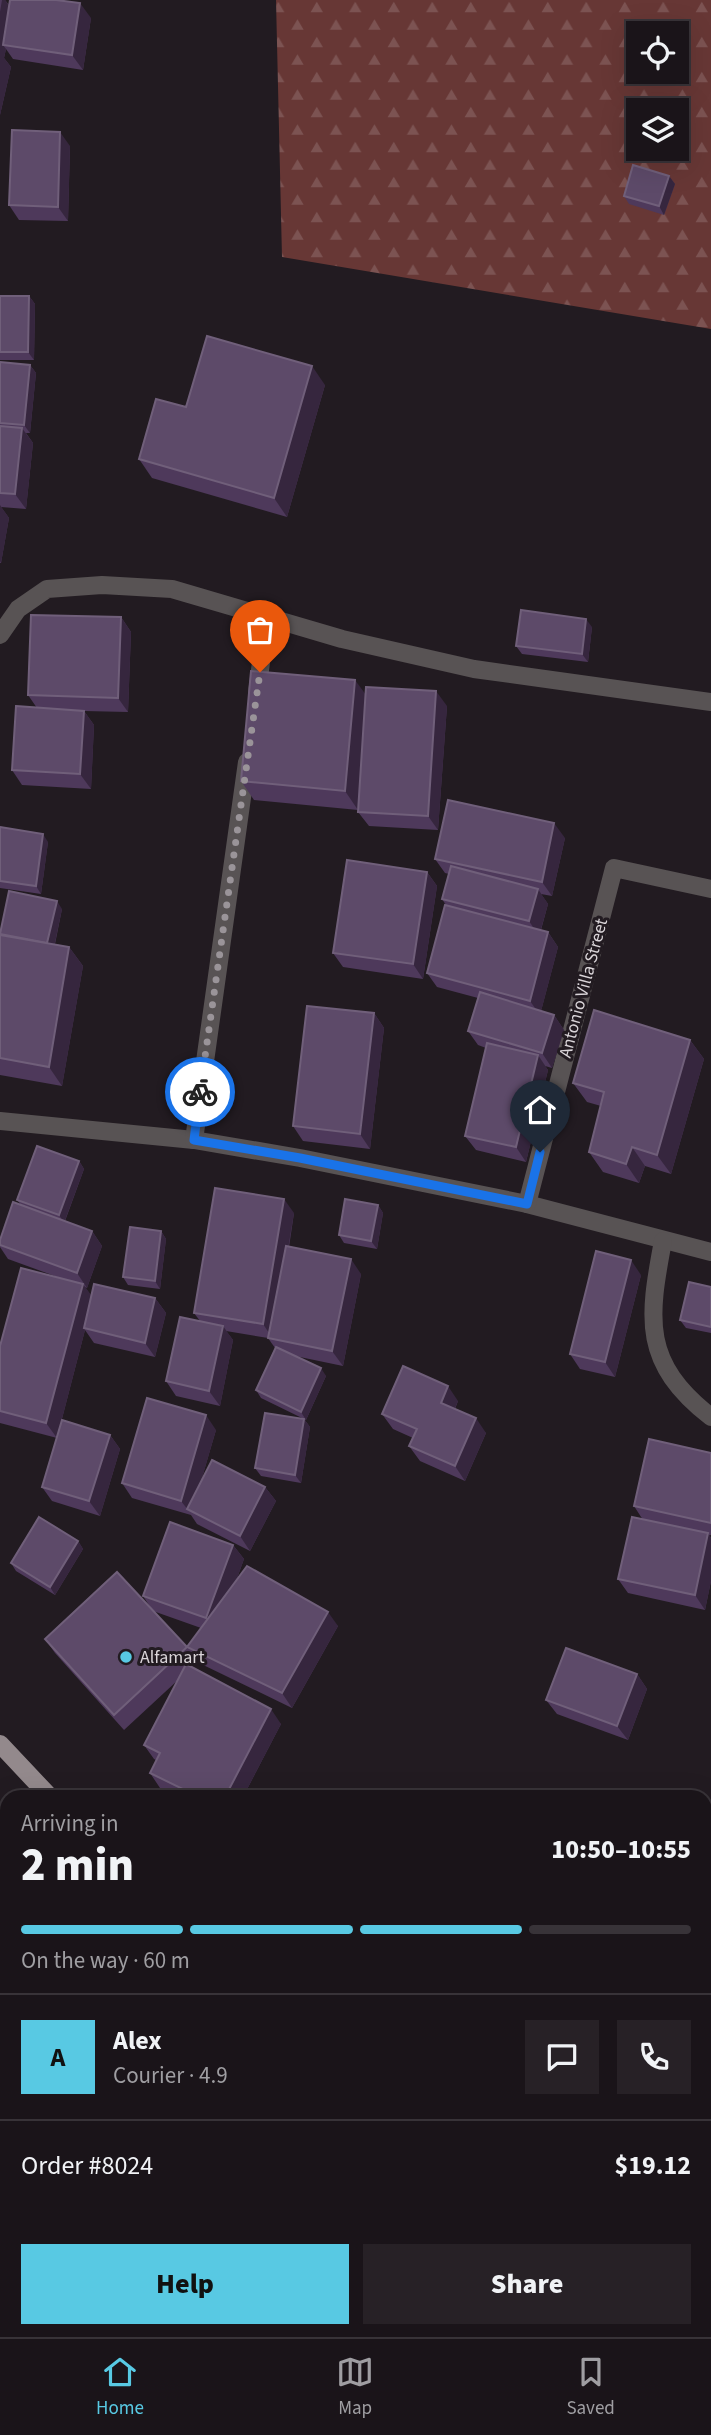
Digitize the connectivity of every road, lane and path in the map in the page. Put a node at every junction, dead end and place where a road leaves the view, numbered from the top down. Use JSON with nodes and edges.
{"nodes":[{"id":1,"x":267,"y":617,"type":"junction"},
{"id":2,"x":0,"y":635,"type":"edge"},
{"id":3,"x":711,"y":702,"type":"edge"},
{"id":4,"x":254,"y":713,"type":"edge"},
{"id":5,"x":250,"y":741,"type":"edge"},
{"id":6,"x":711,"y":889,"type":"edge"},
{"id":7,"x":0,"y":1121,"type":"edge"},
{"id":8,"x":194,"y":1140,"type":"junction"},
{"id":9,"x":527,"y":1204,"type":"junction"},
{"id":10,"x":663,"y":1241,"type":"junction"},
{"id":11,"x":711,"y":1252,"type":"edge"},
{"id":12,"x":711,"y":1417,"type":"edge"},
{"id":13,"x":0,"y":1744,"type":"edge"},
{"id":14,"x":43,"y":1790,"type":"edge"}],
"edges":[{"from":1,"to":2,"type":"street"},
{"from":1,"to":3,"type":"street"},
{"from":1,"to":4,"type":"street"},
{"from":5,"to":8,"type":"street"},
{"from":6,"to":9,"type":"street","name":"Antonio Villa Street"},
{"from":7,"to":8,"type":"street"},
{"from":8,"to":9,"type":"street"},
{"from":9,"to":10,"type":"street"},
{"from":10,"to":11,"type":"street"},
{"from":10,"to":12,"type":"street"},
{"from":13,"to":14,"type":"main road"}]}
